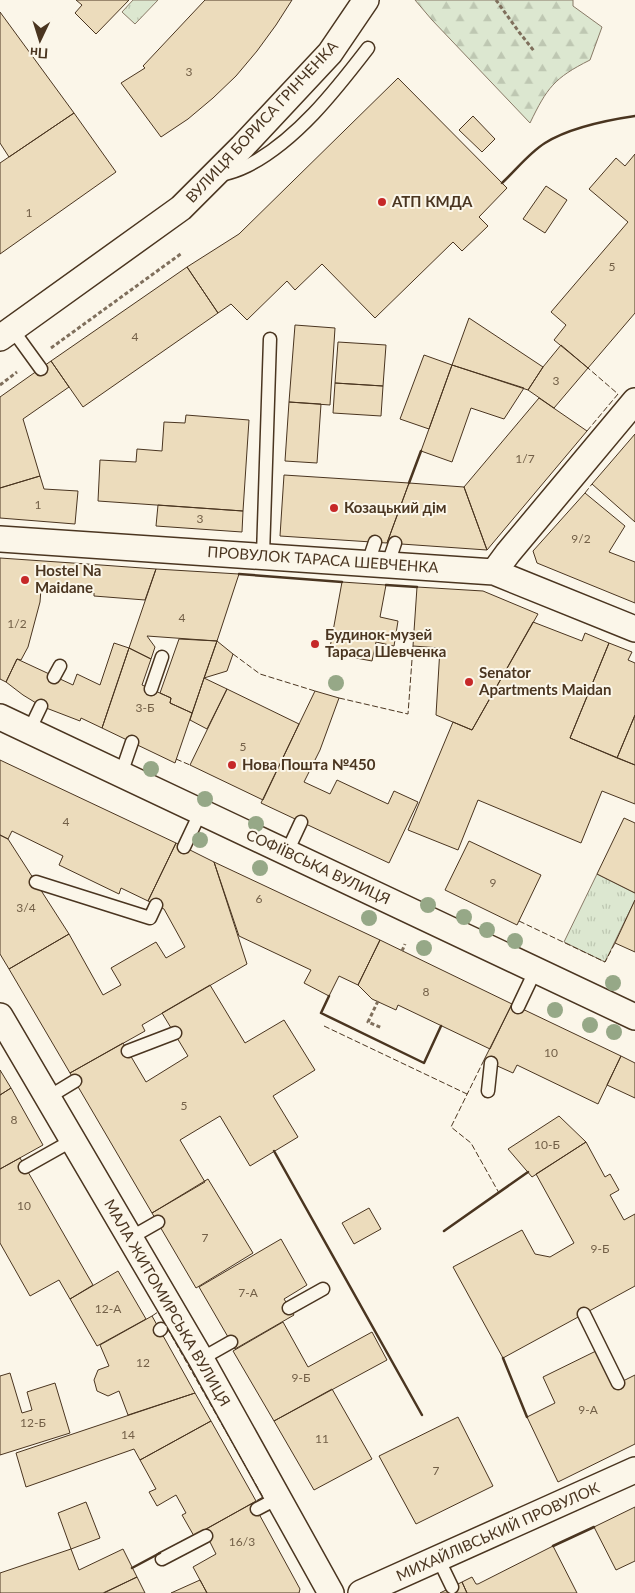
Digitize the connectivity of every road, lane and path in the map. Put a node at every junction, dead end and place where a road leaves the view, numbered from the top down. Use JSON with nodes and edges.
{"nodes":[{"id":1,"x":366,"y":0,"type":"edge"},
{"id":2,"x":496,"y":0,"type":"edge"},
{"id":3,"x":368,"y":48,"type":"dead end"},
{"id":4,"x":534,"y":51,"type":"dead end"},
{"id":5,"x":211,"y":179,"type":"junction"},
{"id":6,"x":182,"y":254,"type":"dead end"},
{"id":7,"x":74,"y":332,"type":"dead end"},
{"id":8,"x":6,"y":333,"type":"edge"},
{"id":9,"x":270,"y":339,"type":"dead end"},
{"id":10,"x":22,"y":369,"type":"dead end"},
{"id":11,"x":41,"y":369,"type":"dead end"},
{"id":12,"x":0,"y":384,"type":"edge"},
{"id":13,"x":635,"y":401,"type":"edge"},
{"id":14,"x":0,"y":539,"type":"edge"},
{"id":15,"x":263,"y":556,"type":"junction"},
{"id":16,"x":494,"y":572,"type":"junction"},
{"id":17,"x":635,"y":630,"type":"edge"},
{"id":18,"x":162,"y":657,"type":"dead end"},
{"id":19,"x":151,"y":688,"type":"dead end"},
{"id":20,"x":41,"y":706,"type":"dead end"},
{"id":21,"x":0,"y":717,"type":"edge"},
{"id":22,"x":29,"y":731,"type":"junction"},
{"id":23,"x":132,"y":742,"type":"dead end"},
{"id":24,"x":121,"y":774,"type":"junction"},
{"id":25,"x":201,"y":811,"type":"junction"},
{"id":26,"x":301,"y":822,"type":"dead end"},
{"id":27,"x":184,"y":847,"type":"dead end"},
{"id":28,"x":287,"y":852,"type":"junction"},
{"id":29,"x":36,"y":882,"type":"dead end"},
{"id":30,"x":156,"y":905,"type":"dead end"},
{"id":31,"x":405,"y":944,"type":"dead end"},
{"id":32,"x":402,"y":951,"type":"dead end"},
{"id":33,"x":536,"y":969,"type":"junction"},
{"id":34,"x":378,"y":1001,"type":"dead end"},
{"id":35,"x":518,"y":1007,"type":"dead end"},
{"id":36,"x":0,"y":1016,"type":"edge"},
{"id":37,"x":635,"y":1017,"type":"edge"},
{"id":38,"x":382,"y":1028,"type":"dead end"},
{"id":39,"x":174,"y":1033,"type":"dead end"},
{"id":40,"x":128,"y":1051,"type":"dead end"},
{"id":41,"x":491,"y":1063,"type":"dead end"},
{"id":42,"x":75,"y":1081,"type":"dead end"},
{"id":43,"x":488,"y":1091,"type":"dead end"},
{"id":44,"x":48,"y":1098,"type":"junction"},
{"id":45,"x":73,"y":1140,"type":"junction"},
{"id":46,"x":25,"y":1167,"type":"dead end"},
{"id":47,"x":158,"y":1222,"type":"dead end"},
{"id":48,"x":130,"y":1238,"type":"junction"},
{"id":49,"x":323,"y":1289,"type":"dead end"},
{"id":50,"x":289,"y":1308,"type":"dead end"},
{"id":51,"x":584,"y":1314,"type":"dead end"},
{"id":52,"x":231,"y":1342,"type":"dead end"},
{"id":53,"x":201,"y":1359,"type":"junction"},
{"id":54,"x":618,"y":1383,"type":"dead end"},
{"id":55,"x":635,"y":1470,"type":"edge"},
{"id":56,"x":206,"y":1536,"type":"dead end"},
{"id":57,"x":438,"y":1558,"type":"junction"},
{"id":58,"x":162,"y":1559,"type":"dead end"},
{"id":59,"x":452,"y":1586,"type":"dead end"},
{"id":60,"x":331,"y":1593,"type":"edge"},
{"id":61,"x":361,"y":1593,"type":"edge"}],
"edges":[{"from":1,"to":5,"type":"street","name":"ВУЛИЦЯ БОРИСА ГРІНЧЕНКА"},
{"from":2,"to":4,"type":"path"},
{"from":3,"to":5,"type":"lane"},
{"from":5,"to":8,"type":"street","name":"ВУЛИЦЯ БОРИСА ГРІНЧЕНКА"},
{"from":6,"to":7,"type":"path"},
{"from":8,"to":11,"type":"lane"},
{"from":9,"to":15,"type":"lane"},
{"from":10,"to":12,"type":"path"},
{"from":13,"to":16,"type":"street"},
{"from":14,"to":15,"type":"street","name":"ПРОВУЛОК ТАРАСА ШЕВЧЕНКА"},
{"from":15,"to":16,"type":"street","name":"ПРОВУЛОК ТАРАСА ШЕВЧЕНКА"},
{"from":16,"to":17,"type":"street","name":"ПРОВУЛОК ТАРАСА ШЕВЧЕНКА"},
{"from":18,"to":19,"type":"lane"},
{"from":20,"to":22,"type":"lane"},
{"from":21,"to":22,"type":"street","name":"СОФІЇВСЬКА ВУЛИЦЯ"},
{"from":22,"to":24,"type":"street","name":"СОФІЇВСЬКА ВУЛИЦЯ"},
{"from":23,"to":24,"type":"lane"},
{"from":24,"to":25,"type":"street","name":"СОФІЇВСЬКА ВУЛИЦЯ"},
{"from":25,"to":27,"type":"lane"},
{"from":25,"to":28,"type":"street","name":"СОФІЇВСЬКА ВУЛИЦЯ"},
{"from":26,"to":28,"type":"lane"},
{"from":28,"to":33,"type":"street","name":"СОФІЇВСЬКА ВУЛИЦЯ"},
{"from":29,"to":30,"type":"lane"},
{"from":31,"to":32,"type":"path"},
{"from":33,"to":35,"type":"lane"},
{"from":33,"to":37,"type":"street","name":"СОФІЇВСЬКА ВУЛИЦЯ"},
{"from":34,"to":38,"type":"path"},
{"from":36,"to":44,"type":"street","name":"МАЛА ЖИТОМИРСЬКА ВУЛИЦЯ"},
{"from":39,"to":40,"type":"lane"},
{"from":41,"to":43,"type":"lane"},
{"from":42,"to":44,"type":"lane"},
{"from":44,"to":45,"type":"street","name":"МАЛА ЖИТОМИРСЬКА ВУЛИЦЯ"},
{"from":45,"to":46,"type":"lane"},
{"from":45,"to":48,"type":"street","name":"МАЛА ЖИТОМИРСЬКА ВУЛИЦЯ"},
{"from":47,"to":48,"type":"lane"},
{"from":48,"to":53,"type":"street","name":"МАЛА ЖИТОМИРСЬКА ВУЛИЦЯ"},
{"from":49,"to":50,"type":"lane"},
{"from":51,"to":54,"type":"lane"},
{"from":52,"to":53,"type":"lane"},
{"from":53,"to":60,"type":"street","name":"МАЛА ЖИТОМИРСЬКА ВУЛИЦЯ"},
{"from":55,"to":57,"type":"street","name":"МИХАЙЛІВСЬКИЙ ПРОВУЛОК"},
{"from":56,"to":58,"type":"lane"},
{"from":57,"to":59,"type":"lane"},
{"from":57,"to":61,"type":"street","name":"МИХАЙЛІВСЬКИЙ ПРОВУЛОК"}]}
